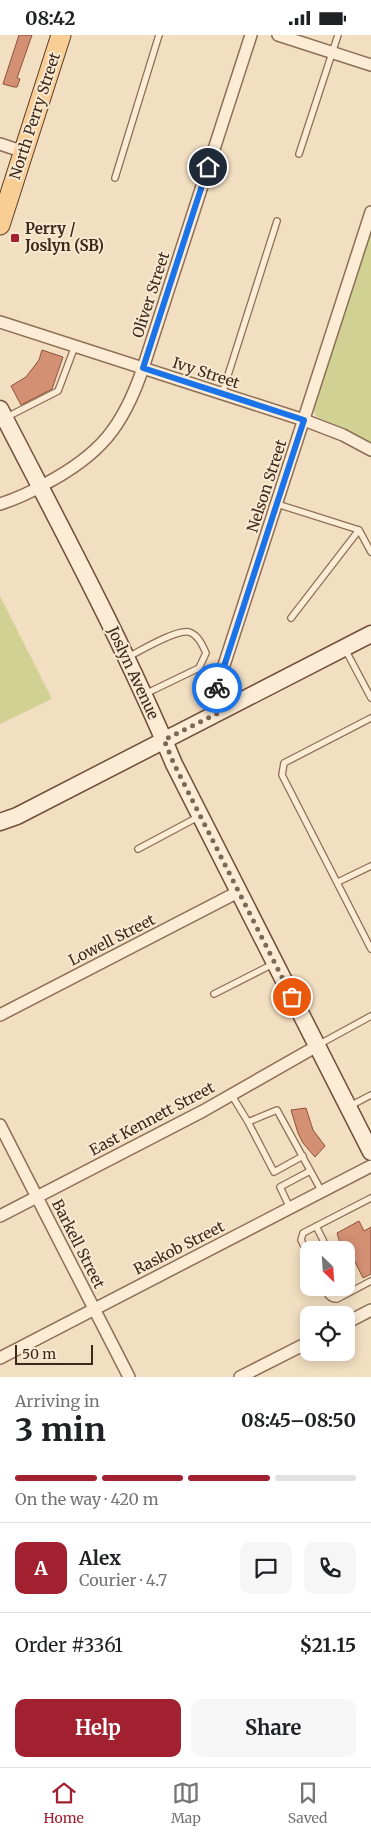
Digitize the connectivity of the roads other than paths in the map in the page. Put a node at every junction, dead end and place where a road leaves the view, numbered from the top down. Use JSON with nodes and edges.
{"nodes":[{"id":1,"x":61,"y":35,"type":"edge"},
{"id":2,"x":159,"y":35,"type":"edge"},
{"id":3,"x":251,"y":35,"type":"edge"},
{"id":4,"x":278,"y":35,"type":"edge"},
{"id":5,"x":338,"y":35,"type":"edge"},
{"id":6,"x":332,"y":52,"type":"junction"},
{"id":7,"x":371,"y":65,"type":"edge"},
{"id":8,"x":0,"y":144,"type":"edge"},
{"id":9,"x":24,"y":152,"type":"junction"},
{"id":10,"x":299,"y":154,"type":"dead end"},
{"id":11,"x":115,"y":178,"type":"dead end"},
{"id":12,"x":371,"y":212,"type":"edge"},
{"id":13,"x":277,"y":221,"type":"dead end"},
{"id":14,"x":0,"y":225,"type":"edge"},
{"id":15,"x":0,"y":322,"type":"edge"},
{"id":16,"x":75,"y":346,"type":"junction"},
{"id":17,"x":143,"y":368,"type":"junction"},
{"id":18,"x":222,"y":394,"type":"junction"},
{"id":19,"x":2,"y":414,"type":"edge"},
{"id":20,"x":304,"y":420,"type":"junction"},
{"id":21,"x":371,"y":450,"type":"edge"},
{"id":22,"x":40,"y":487,"type":"junction"},
{"id":23,"x":0,"y":504,"type":"edge"},
{"id":24,"x":276,"y":504,"type":"junction"},
{"id":25,"x":360,"y":530,"type":"junction"},
{"id":26,"x":371,"y":552,"type":"edge"},
{"id":27,"x":291,"y":618,"type":"dead end"},
{"id":28,"x":371,"y":634,"type":"edge"},
{"id":29,"x":345,"y":647,"type":"junction"},
{"id":30,"x":126,"y":658,"type":"junction"},
{"id":31,"x":143,"y":695,"type":"junction"},
{"id":32,"x":371,"y":698,"type":"edge"},
{"id":33,"x":218,"y":713,"type":"junction"},
{"id":34,"x":371,"y":718,"type":"edge"},
{"id":35,"x":164,"y":740,"type":"junction"},
{"id":36,"x":200,"y":816,"type":"junction"},
{"id":37,"x":0,"y":821,"type":"edge"},
{"id":38,"x":138,"y":849,"type":"dead end"},
{"id":39,"x":371,"y":866,"type":"edge"},
{"id":40,"x":338,"y":883,"type":"junction"},
{"id":41,"x":238,"y":892,"type":"junction"},
{"id":42,"x":371,"y":949,"type":"edge"},
{"id":43,"x":274,"y":963,"type":"junction"},
{"id":44,"x":214,"y":994,"type":"dead end"},
{"id":45,"x":0,"y":1015,"type":"edge"},
{"id":46,"x":371,"y":1016,"type":"edge"},
{"id":47,"x":317,"y":1046,"type":"junction"},
{"id":48,"x":231,"y":1094,"type":"junction"},
{"id":49,"x":371,"y":1095,"type":"edge"},
{"id":50,"x":348,"y":1107,"type":"junction"},
{"id":51,"x":248,"y":1122,"type":"junction"},
{"id":52,"x":0,"y":1125,"type":"edge"},
{"id":53,"x":371,"y":1152,"type":"edge"},
{"id":54,"x":302,"y":1156,"type":"junction"},
{"id":55,"x":371,"y":1166,"type":"edge"},
{"id":56,"x":310,"y":1171,"type":"junction"},
{"id":57,"x":322,"y":1192,"type":"junction"},
{"id":58,"x":36,"y":1197,"type":"junction"},
{"id":59,"x":371,"y":1199,"type":"edge"},
{"id":60,"x":290,"y":1208,"type":"junction"},
{"id":61,"x":0,"y":1216,"type":"edge"},
{"id":62,"x":316,"y":1226,"type":"junction"},
{"id":63,"x":302,"y":1241,"type":"edge"},
{"id":64,"x":324,"y":1241,"type":"edge"},
{"id":65,"x":371,"y":1281,"type":"edge"},
{"id":66,"x":355,"y":1287,"type":"edge"},
{"id":67,"x":329,"y":1296,"type":"edge"},
{"id":68,"x":340,"y":1296,"type":"edge"},
{"id":69,"x":94,"y":1309,"type":"junction"},
{"id":70,"x":371,"y":1310,"type":"edge"},
{"id":71,"x":355,"y":1318,"type":"edge"},
{"id":72,"x":300,"y":1347,"type":"edge"},
{"id":73,"x":0,"y":1357,"type":"edge"},
{"id":74,"x":129,"y":1377,"type":"edge"},
{"id":75,"x":240,"y":1377,"type":"edge"}],
"edges":[{"from":1,"to":9,"type":"main road","name":"North Perry Street"},
{"from":2,"to":11,"type":"lane"},
{"from":3,"to":17,"type":"street","name":"Oliver Street"},
{"from":4,"to":6,"type":"street"},
{"from":5,"to":6,"type":"lane"},
{"from":6,"to":7,"type":"street"},
{"from":6,"to":10,"type":"lane"},
{"from":8,"to":9,"type":"street"},
{"from":9,"to":14,"type":"main road","name":"North Perry Street"},
{"from":12,"to":20,"type":"street","name":"Nelson Street"},
{"from":13,"to":18,"type":"lane"},
{"from":15,"to":16,"type":"street","name":"Ivy Street"},
{"from":16,"to":17,"type":"street","name":"Ivy Street"},
{"from":16,"to":19,"type":"lane"},
{"from":17,"to":18,"type":"street","name":"Ivy Street"},
{"from":17,"to":22,"type":"street","name":"Oliver Street"},
{"from":18,"to":20,"type":"street","name":"Ivy Street"},
{"from":19,"to":22,"type":"main road","name":"Joslyn Avenue"},
{"from":20,"to":21,"type":"street","name":"Ivy Street"},
{"from":20,"to":24,"type":"street","name":"Nelson Street"},
{"from":22,"to":23,"type":"street","name":"Oliver Street"},
{"from":22,"to":30,"type":"main road","name":"Joslyn Avenue"},
{"from":24,"to":25,"type":"lane"},
{"from":24,"to":33,"type":"street","name":"Nelson Street"},
{"from":25,"to":26,"type":"lane"},
{"from":25,"to":27,"type":"lane"},
{"from":28,"to":29,"type":"main road"},
{"from":29,"to":32,"type":"lane"},
{"from":29,"to":33,"type":"main road"},
{"from":30,"to":31,"type":"main road","name":"Joslyn Avenue"},
{"from":30,"to":31,"type":"lane"},
{"from":31,"to":35,"type":"main road","name":"Joslyn Avenue"},
{"from":33,"to":35,"type":"main road"},
{"from":34,"to":40,"type":"lane"},
{"from":35,"to":36,"type":"main road","name":"Joslyn Avenue"},
{"from":35,"to":37,"type":"main road"},
{"from":36,"to":38,"type":"lane"},
{"from":36,"to":41,"type":"main road","name":"Joslyn Avenue"},
{"from":39,"to":40,"type":"lane"},
{"from":40,"to":42,"type":"lane"},
{"from":41,"to":43,"type":"main road","name":"Joslyn Avenue"},
{"from":41,"to":45,"type":"street","name":"Lowell Street"},
{"from":43,"to":44,"type":"lane"},
{"from":43,"to":47,"type":"main road","name":"Joslyn Avenue"},
{"from":46,"to":47,"type":"lane"},
{"from":47,"to":48,"type":"street","name":"East Kennett Street"},
{"from":47,"to":50,"type":"main road","name":"Joslyn Avenue"},
{"from":48,"to":51,"type":"lane"},
{"from":48,"to":58,"type":"street","name":"East Kennett Street"},
{"from":49,"to":50,"type":"lane"},
{"from":50,"to":53,"type":"main road","name":"Joslyn Avenue"},
{"from":51,"to":54,"type":"lane"},
{"from":51,"to":54,"type":"lane"},
{"from":52,"to":58,"type":"street","name":"Barkell Street"},
{"from":54,"to":56,"type":"lane"},
{"from":55,"to":57,"type":"street","name":"Raskob Street"},
{"from":56,"to":57,"type":"lane"},
{"from":56,"to":60,"type":"lane"},
{"from":57,"to":60,"type":"street","name":"Raskob Street"},
{"from":58,"to":61,"type":"street","name":"East Kennett Street"},
{"from":58,"to":69,"type":"street","name":"Barkell Street"},
{"from":59,"to":62,"type":"lane"},
{"from":60,"to":69,"type":"street","name":"Raskob Street"},
{"from":62,"to":63,"type":"lane"},
{"from":62,"to":64,"type":"lane"},
{"from":65,"to":66,"type":"lane"},
{"from":67,"to":68,"type":"lane"},
{"from":69,"to":73,"type":"street","name":"Raskob Street"},
{"from":69,"to":74,"type":"street","name":"Barkell Street"},
{"from":70,"to":71,"type":"street"},
{"from":72,"to":75,"type":"street"}]}
